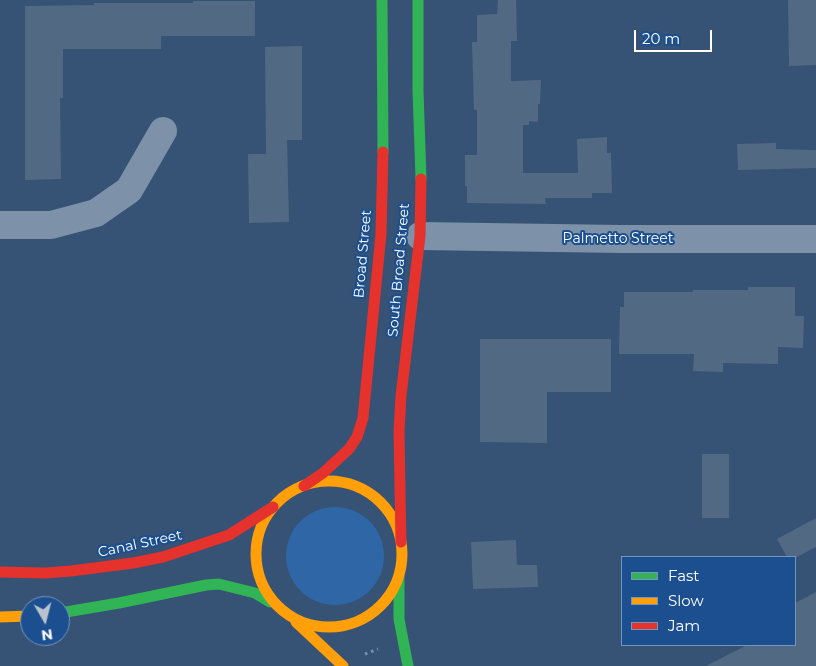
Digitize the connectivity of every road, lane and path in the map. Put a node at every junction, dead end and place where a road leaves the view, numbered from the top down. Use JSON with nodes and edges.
{"nodes":[{"id":1,"x":382,"y":0,"type":"edge"},
{"id":2,"x":418,"y":0,"type":"edge"},
{"id":3,"x":163,"y":131,"type":"dead end"},
{"id":4,"x":0,"y":225,"type":"edge"},
{"id":5,"x":420,"y":236,"type":"junction"},
{"id":6,"x":816,"y":239,"type":"edge"},
{"id":7,"x":304,"y":486,"type":"junction"},
{"id":8,"x":276,"y":504,"type":"junction"},
{"id":9,"x":400,"y":542,"type":"junction"},
{"id":10,"x":0,"y":572,"type":"edge"},
{"id":11,"x":399,"y":572,"type":"junction"},
{"id":12,"x":45,"y":573,"type":"junction"},
{"id":13,"x":0,"y":580,"type":"edge"},
{"id":14,"x":270,"y":602,"type":"junction"},
{"id":15,"x":70,"y":611,"type":"edge"},
{"id":16,"x":20,"y":616,"type":"edge"},
{"id":17,"x":0,"y":617,"type":"edge"},
{"id":18,"x":296,"y":622,"type":"junction"},
{"id":19,"x":383,"y":647,"type":"dead end"},
{"id":20,"x":360,"y":656,"type":"dead end"},
{"id":21,"x":343,"y":666,"type":"edge"},
{"id":22,"x":408,"y":666,"type":"edge"}],
"edges":[{"from":1,"to":7,"type":"main road","name":"Broad Street"},
{"from":2,"to":5,"type":"main road","name":"South Broad Street"},
{"from":3,"to":4,"type":"street"},
{"from":5,"to":6,"type":"street","name":"Palmetto Street"},
{"from":5,"to":9,"type":"main road","name":"South Broad Street"},
{"from":7,"to":8,"type":"main road"},
{"from":7,"to":9,"type":"main road"},
{"from":8,"to":12,"type":"main road","name":"Canal Street"},
{"from":8,"to":14,"type":"main road"},
{"from":9,"to":11,"type":"main road"},
{"from":10,"to":12,"type":"main road","name":"Canal Street"},
{"from":11,"to":18,"type":"main road"},
{"from":11,"to":22,"type":"main road"},
{"from":12,"to":13,"type":"street"},
{"from":14,"to":15,"type":"main road"},
{"from":14,"to":18,"type":"main road"},
{"from":16,"to":17,"type":"main road"},
{"from":18,"to":21,"type":"main road"},
{"from":19,"to":20,"type":"path"}]}
